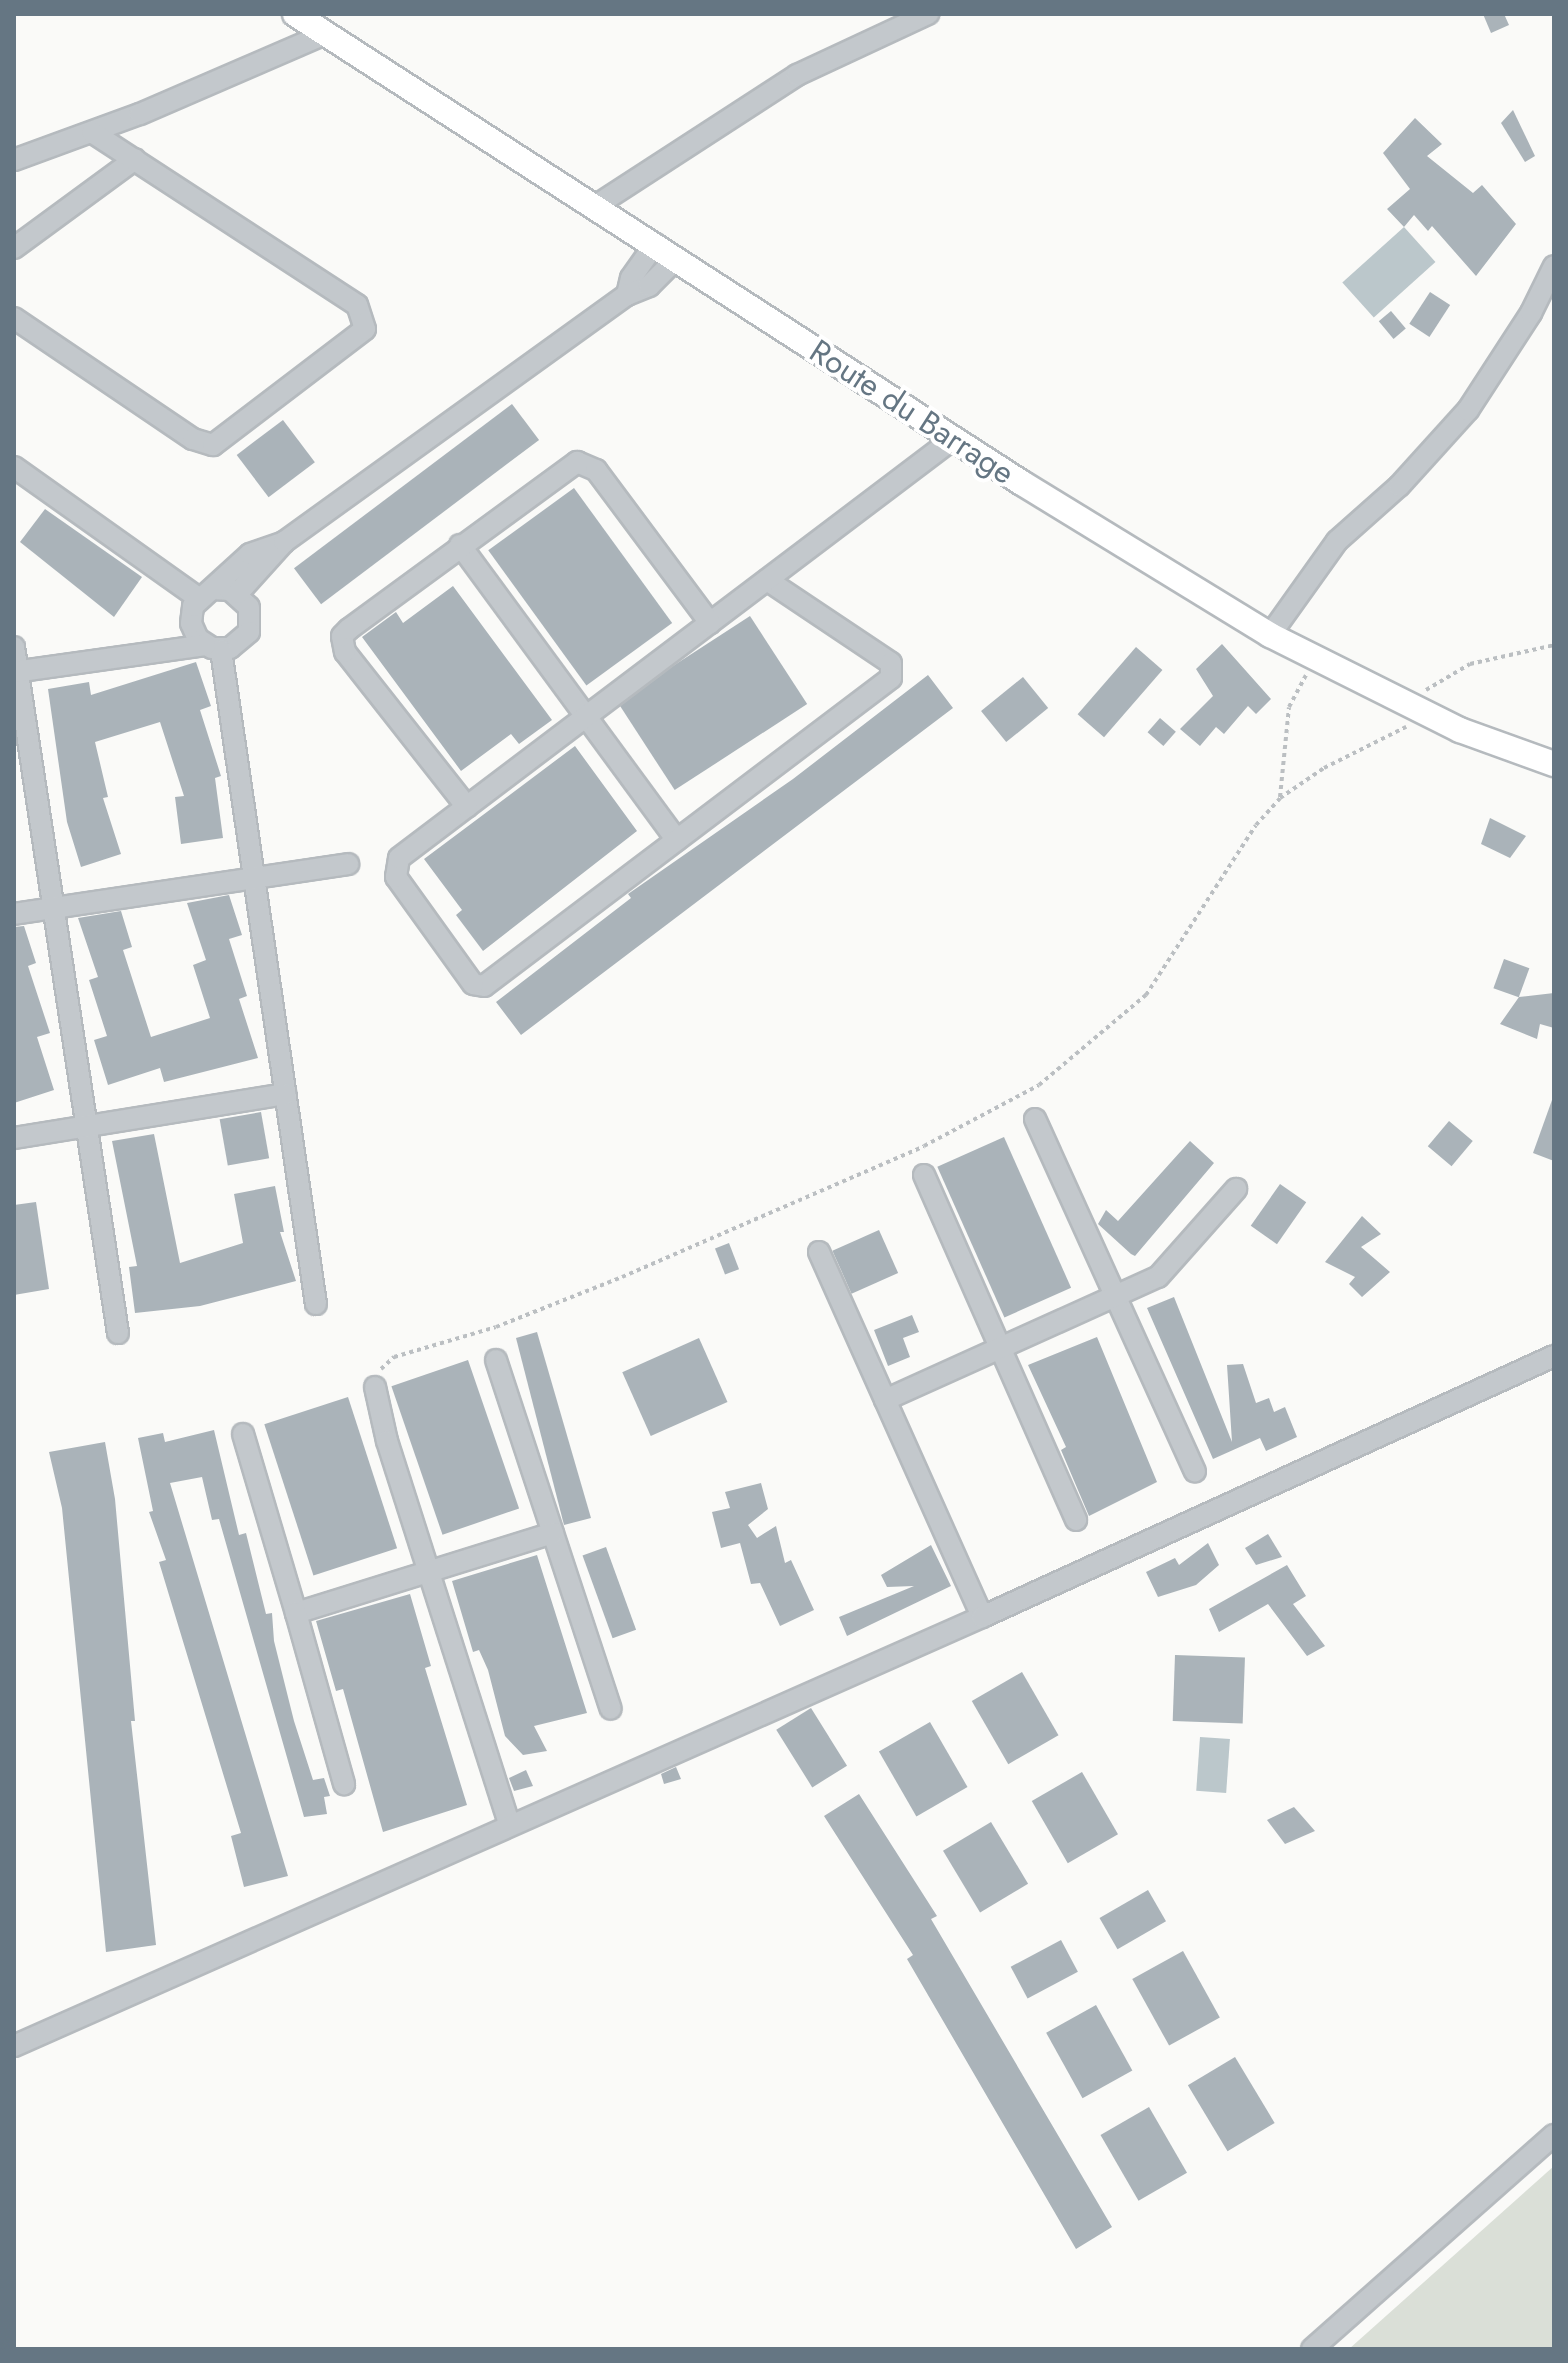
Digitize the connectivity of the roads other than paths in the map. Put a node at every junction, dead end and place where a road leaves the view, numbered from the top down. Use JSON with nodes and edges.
{"nodes":[{"id":1,"x":295,"y":14,"type":"edge"},
{"id":2,"x":928,"y":14,"type":"edge"},
{"id":3,"x":325,"y":34,"type":"junction"},
{"id":4,"x":92,"y":132,"type":"junction"},
{"id":5,"x":135,"y":159,"type":"junction"},
{"id":6,"x":14,"y":160,"type":"edge"},
{"id":7,"x":597,"y":205,"type":"junction"},
{"id":8,"x":655,"y":244,"type":"junction"},
{"id":9,"x":14,"y":248,"type":"edge"},
{"id":10,"x":676,"y":259,"type":"junction"},
{"id":11,"x":1554,"y":266,"type":"edge"},
{"id":12,"x":627,"y":295,"type":"junction"},
{"id":13,"x":14,"y":318,"type":"edge"},
{"id":14,"x":953,"y":439,"type":"junction"},
{"id":15,"x":14,"y":467,"type":"edge"},
{"id":16,"x":284,"y":542,"type":"junction"},
{"id":17,"x":460,"y":545,"type":"junction"},
{"id":18,"x":767,"y":580,"type":"junction"},
{"id":19,"x":238,"y":593,"type":"junction"},
{"id":20,"x":206,"y":594,"type":"junction"},
{"id":21,"x":710,"y":623,"type":"junction"},
{"id":22,"x":1270,"y":635,"type":"junction"},
{"id":23,"x":14,"y":647,"type":"edge"},
{"id":24,"x":213,"y":647,"type":"junction"},
{"id":25,"x":16,"y":672,"type":"edge"},
{"id":26,"x":587,"y":717,"type":"junction"},
{"id":27,"x":1554,"y":764,"type":"edge"},
{"id":28,"x":467,"y":807,"type":"junction"},
{"id":29,"x":677,"y":840,"type":"junction"},
{"id":30,"x":348,"y":864,"type":"dead end"},
{"id":31,"x":254,"y":878,"type":"junction"},
{"id":32,"x":53,"y":908,"type":"junction"},
{"id":33,"x":14,"y":914,"type":"edge"},
{"id":34,"x":285,"y":1094,"type":"junction"},
{"id":35,"x":1035,"y":1119,"type":"dead end"},
{"id":36,"x":85,"y":1123,"type":"junction"},
{"id":37,"x":14,"y":1138,"type":"edge"},
{"id":38,"x":924,"y":1175,"type":"dead end"},
{"id":39,"x":1236,"y":1189,"type":"dead end"},
{"id":40,"x":819,"y":1252,"type":"dead end"},
{"id":41,"x":1115,"y":1296,"type":"junction"},
{"id":42,"x":316,"y":1304,"type":"dead end"},
{"id":43,"x":118,"y":1333,"type":"dead end"},
{"id":44,"x":1000,"y":1348,"type":"junction"},
{"id":45,"x":1554,"y":1356,"type":"edge"},
{"id":46,"x":496,"y":1360,"type":"dead end"},
{"id":47,"x":375,"y":1387,"type":"road end"},
{"id":48,"x":885,"y":1400,"type":"junction"},
{"id":49,"x":243,"y":1434,"type":"dead end"},
{"id":50,"x":1195,"y":1471,"type":"dead end"},
{"id":51,"x":1076,"y":1520,"type":"dead end"},
{"id":52,"x":553,"y":1533,"type":"junction"},
{"id":53,"x":431,"y":1572,"type":"junction"},
{"id":54,"x":296,"y":1613,"type":"junction"},
{"id":55,"x":982,"y":1617,"type":"junction"},
{"id":56,"x":611,"y":1709,"type":"dead end"},
{"id":57,"x":344,"y":1784,"type":"dead end"},
{"id":58,"x":509,"y":1824,"type":"junction"},
{"id":59,"x":14,"y":2046,"type":"edge"},
{"id":60,"x":1554,"y":2135,"type":"edge"},
{"id":61,"x":1312,"y":2349,"type":"edge"}],
"edges":[{"from":1,"to":3,"type":"main road","name":"Route du Barrage"},
{"from":2,"to":7,"type":"street"},
{"from":3,"to":4,"type":"street"},
{"from":3,"to":7,"type":"main road","name":"Route du Barrage"},
{"from":4,"to":5,"type":"street"},
{"from":4,"to":6,"type":"street"},
{"from":5,"to":9,"type":"street"},
{"from":5,"to":13,"type":"street"},
{"from":7,"to":8,"type":"main road","name":"Route du Barrage"},
{"from":8,"to":10,"type":"main road","name":"Route du Barrage"},
{"from":8,"to":12,"type":"street"},
{"from":10,"to":12,"type":"street"},
{"from":10,"to":14,"type":"main road","name":"Route du Barrage"},
{"from":11,"to":22,"type":"street"},
{"from":12,"to":16,"type":"street"},
{"from":14,"to":18,"type":"street"},
{"from":14,"to":22,"type":"main road","name":"Route du Barrage"},
{"from":15,"to":20,"type":"street"},
{"from":16,"to":19,"type":"street"},
{"from":16,"to":20,"type":"street"},
{"from":17,"to":21,"type":"street"},
{"from":17,"to":26,"type":"street"},
{"from":17,"to":28,"type":"street"},
{"from":18,"to":21,"type":"street"},
{"from":18,"to":29,"type":"street"},
{"from":19,"to":20,"type":"street"},
{"from":19,"to":24,"type":"street"},
{"from":20,"to":24,"type":"street"},
{"from":21,"to":26,"type":"street"},
{"from":22,"to":27,"type":"main road","name":"Route du Barrage"},
{"from":23,"to":25,"type":"street"},
{"from":24,"to":25,"type":"street"},
{"from":24,"to":31,"type":"street"},
{"from":25,"to":32,"type":"street"},
{"from":26,"to":28,"type":"street"},
{"from":26,"to":29,"type":"street"},
{"from":28,"to":29,"type":"street"},
{"from":30,"to":31,"type":"street"},
{"from":31,"to":32,"type":"street"},
{"from":31,"to":34,"type":"street"},
{"from":32,"to":33,"type":"street"},
{"from":32,"to":36,"type":"street"},
{"from":34,"to":36,"type":"street"},
{"from":34,"to":42,"type":"street"},
{"from":35,"to":41,"type":"street"},
{"from":36,"to":37,"type":"street"},
{"from":36,"to":43,"type":"street"},
{"from":38,"to":44,"type":"street"},
{"from":39,"to":41,"type":"street"},
{"from":40,"to":48,"type":"street"},
{"from":41,"to":44,"type":"street"},
{"from":41,"to":50,"type":"street"},
{"from":44,"to":48,"type":"street"},
{"from":44,"to":51,"type":"street"},
{"from":45,"to":55,"type":"street"},
{"from":46,"to":52,"type":"street"},
{"from":47,"to":53,"type":"street"},
{"from":48,"to":55,"type":"street"},
{"from":49,"to":54,"type":"street"},
{"from":52,"to":53,"type":"street"},
{"from":52,"to":56,"type":"street"},
{"from":53,"to":54,"type":"street"},
{"from":53,"to":58,"type":"street"},
{"from":54,"to":57,"type":"street"},
{"from":55,"to":58,"type":"street"},
{"from":58,"to":59,"type":"street"},
{"from":60,"to":61,"type":"street"}]}
